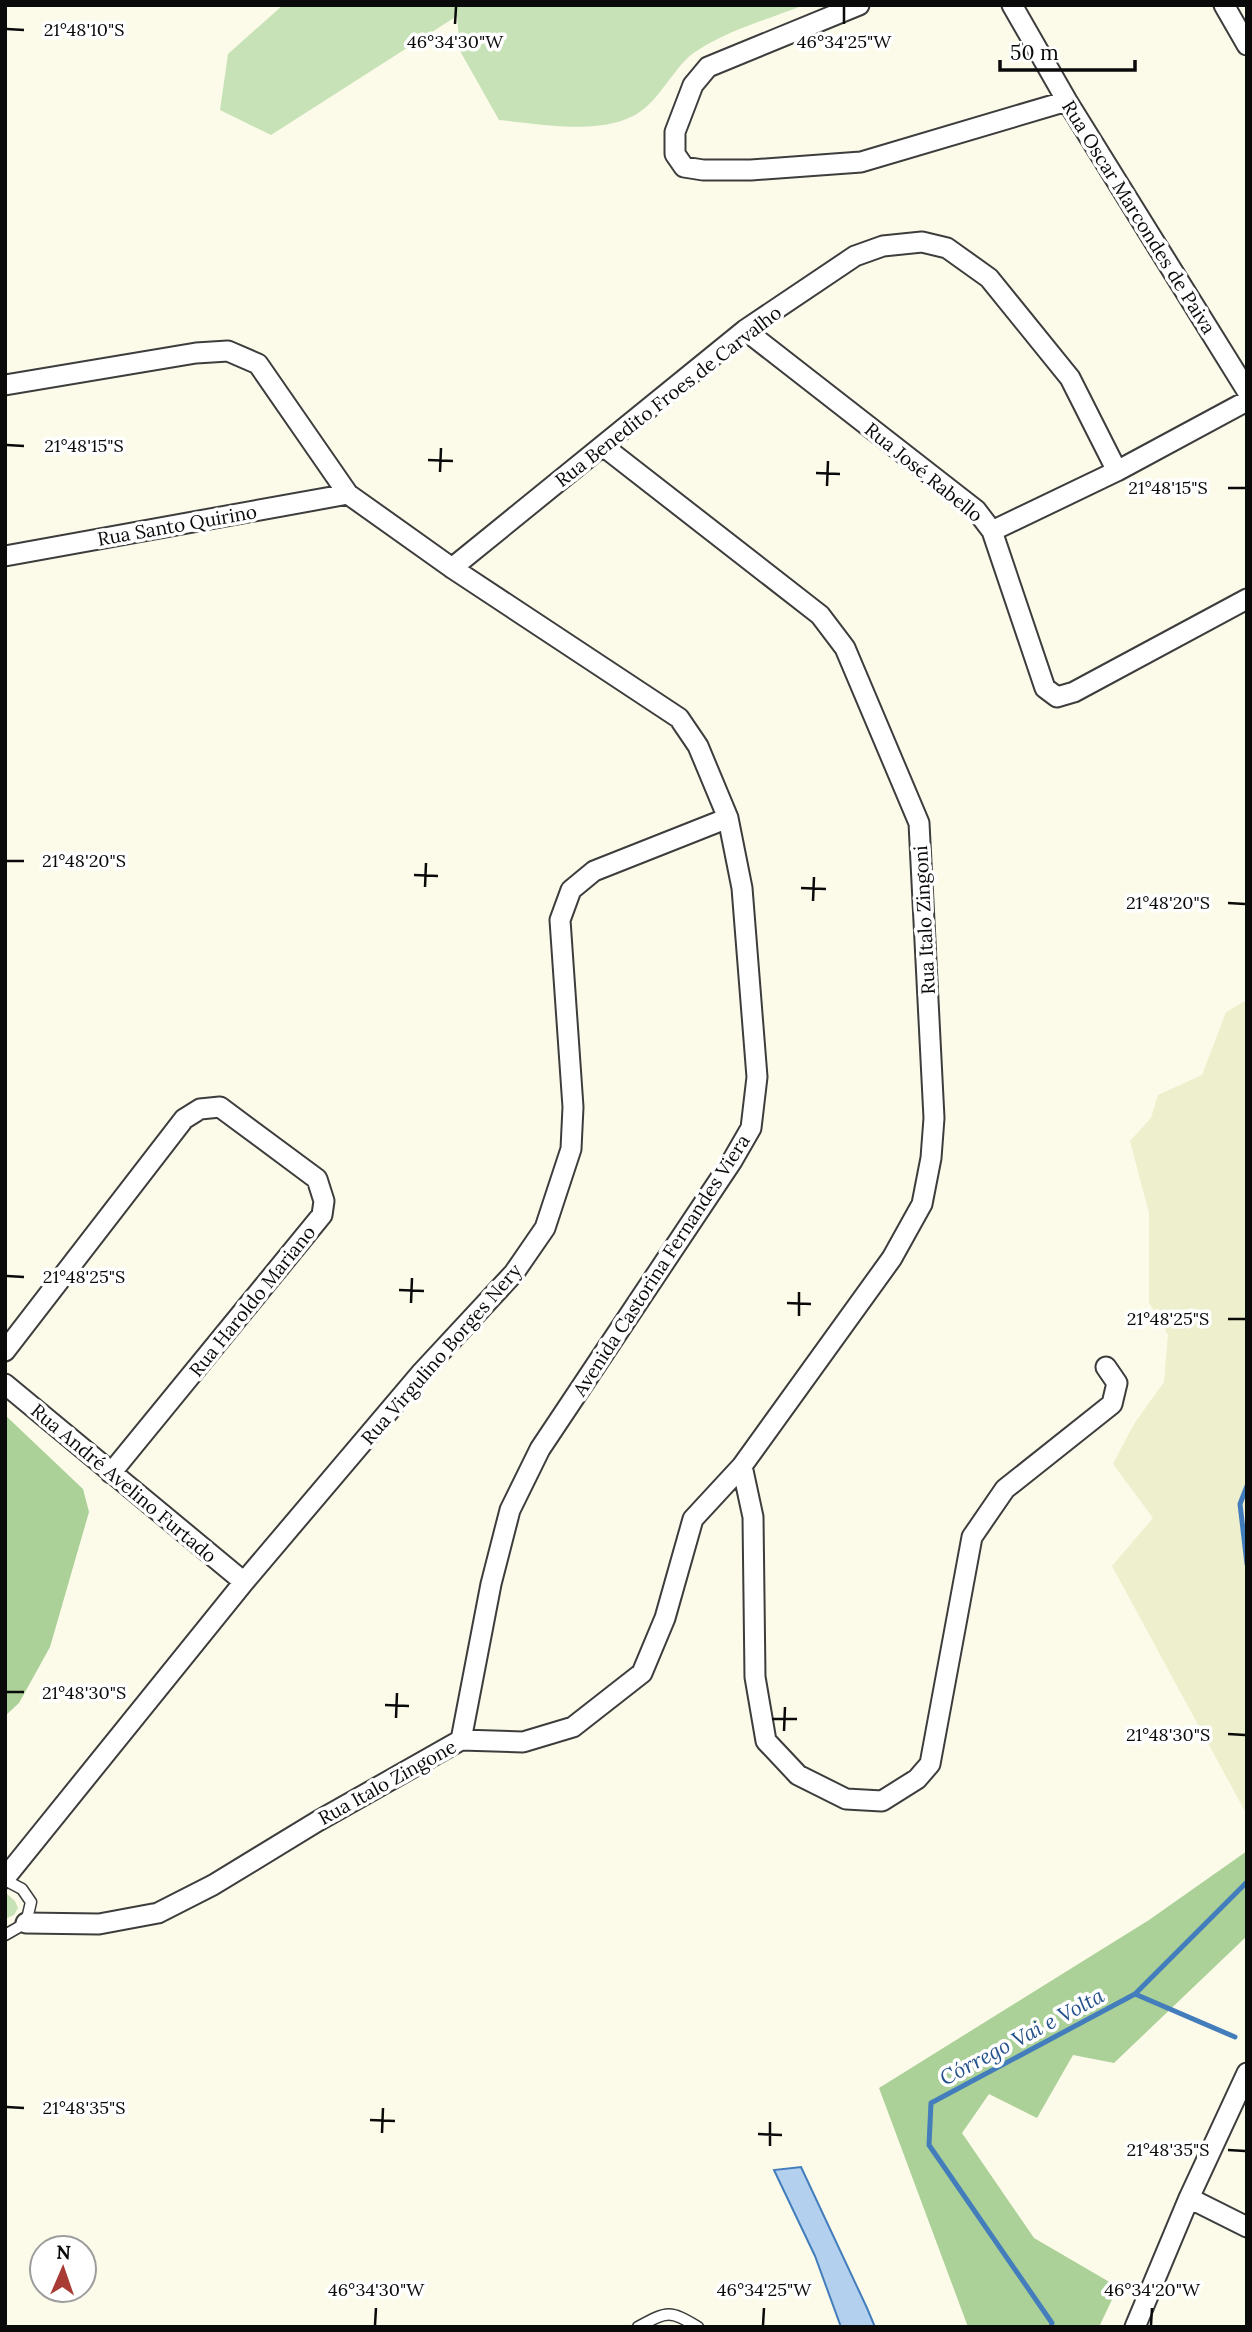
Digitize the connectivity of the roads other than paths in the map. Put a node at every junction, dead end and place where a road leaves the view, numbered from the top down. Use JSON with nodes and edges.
{"nodes":[{"id":1,"x":859,"y":5,"type":"edge"},
{"id":2,"x":1012,"y":5,"type":"edge"},
{"id":3,"x":1224,"y":5,"type":"edge"},
{"id":4,"x":1247,"y":45,"type":"edge"},
{"id":5,"x":1067,"y":101,"type":"junction"},
{"id":6,"x":745,"y":330,"type":"junction"},
{"id":7,"x":5,"y":384,"type":"edge"},
{"id":8,"x":1247,"y":391,"type":"edge"},
{"id":9,"x":1247,"y":401,"type":"edge"},
{"id":10,"x":603,"y":446,"type":"junction"},
{"id":11,"x":1117,"y":471,"type":"junction"},
{"id":12,"x":348,"y":494,"type":"junction"},
{"id":13,"x":992,"y":531,"type":"junction"},
{"id":14,"x":5,"y":556,"type":"edge"},
{"id":15,"x":452,"y":568,"type":"junction"},
{"id":16,"x":1247,"y":599,"type":"edge"},
{"id":17,"x":728,"y":818,"type":"junction"},
{"id":18,"x":5,"y":1351,"type":"edge"},
{"id":19,"x":1105,"y":1367,"type":"dead end"},
{"id":20,"x":5,"y":1384,"type":"edge"},
{"id":21,"x":742,"y":1466,"type":"junction"},
{"id":22,"x":111,"y":1473,"type":"junction"},
{"id":23,"x":244,"y":1581,"type":"junction"},
{"id":24,"x":461,"y":1740,"type":"junction"},
{"id":25,"x":5,"y":1879,"type":"edge"},
{"id":26,"x":26,"y":1923,"type":"junction"},
{"id":27,"x":5,"y":1935,"type":"edge"},
{"id":28,"x":1247,"y":2073,"type":"edge"},
{"id":29,"x":1189,"y":2198,"type":"junction"},
{"id":30,"x":1247,"y":2227,"type":"edge"},
{"id":31,"x":638,"y":2327,"type":"edge"},
{"id":32,"x":698,"y":2327,"type":"edge"},
{"id":33,"x":1135,"y":2327,"type":"edge"}],
"edges":[{"from":1,"to":5,"type":"street"},
{"from":2,"to":5,"type":"street","name":"Rua Oscar Marcondes de Paiva"},
{"from":3,"to":4,"type":"street"},
{"from":5,"to":8,"type":"street","name":"Rua Oscar Marcondes de Paiva"},
{"from":6,"to":10,"type":"street","name":"Rua Benedito Froes de Carvalho"},
{"from":6,"to":11,"type":"street","name":"Rua Benedito Froes de Carvalho"},
{"from":6,"to":13,"type":"street","name":"Rua José Rabello"},
{"from":7,"to":12,"type":"street","name":"Avenida Castorina Fernandes Viera"},
{"from":9,"to":11,"type":"street"},
{"from":10,"to":15,"type":"street","name":"Rua Benedito Froes de Carvalho"},
{"from":10,"to":21,"type":"street","name":"Rua Italo Zingoni"},
{"from":11,"to":13,"type":"street"},
{"from":12,"to":14,"type":"street","name":"Rua Santo Quirino"},
{"from":12,"to":15,"type":"street","name":"Avenida Castorina Fernandes Viera"},
{"from":13,"to":16,"type":"street","name":"Rua José Rabello"},
{"from":15,"to":17,"type":"street","name":"Avenida Castorina Fernandes Viera"},
{"from":17,"to":23,"type":"street","name":"Rua Virgulino Borges Nery"},
{"from":17,"to":24,"type":"street","name":"Avenida Castorina Fernandes Viera"},
{"from":18,"to":22,"type":"street","name":"Rua Haroldo Mariano"},
{"from":19,"to":21,"type":"street"},
{"from":20,"to":22,"type":"street","name":"Rua André Avelino Furtado"},
{"from":21,"to":24,"type":"street","name":"Rua Italo Zingone"},
{"from":22,"to":23,"type":"street","name":"Rua André Avelino Furtado"},
{"from":23,"to":25,"type":"street","name":"Rua Virgulino Borges Nery"},
{"from":24,"to":26,"type":"street","name":"Rua Italo Zingone"},
{"from":25,"to":26,"type":"lane","name":"Rua Virgulino Borges Nery"},
{"from":26,"to":27,"type":"lane"},
{"from":28,"to":29,"type":"street"},
{"from":29,"to":30,"type":"street"},
{"from":29,"to":33,"type":"street"},
{"from":31,"to":32,"type":"lane"}]}
